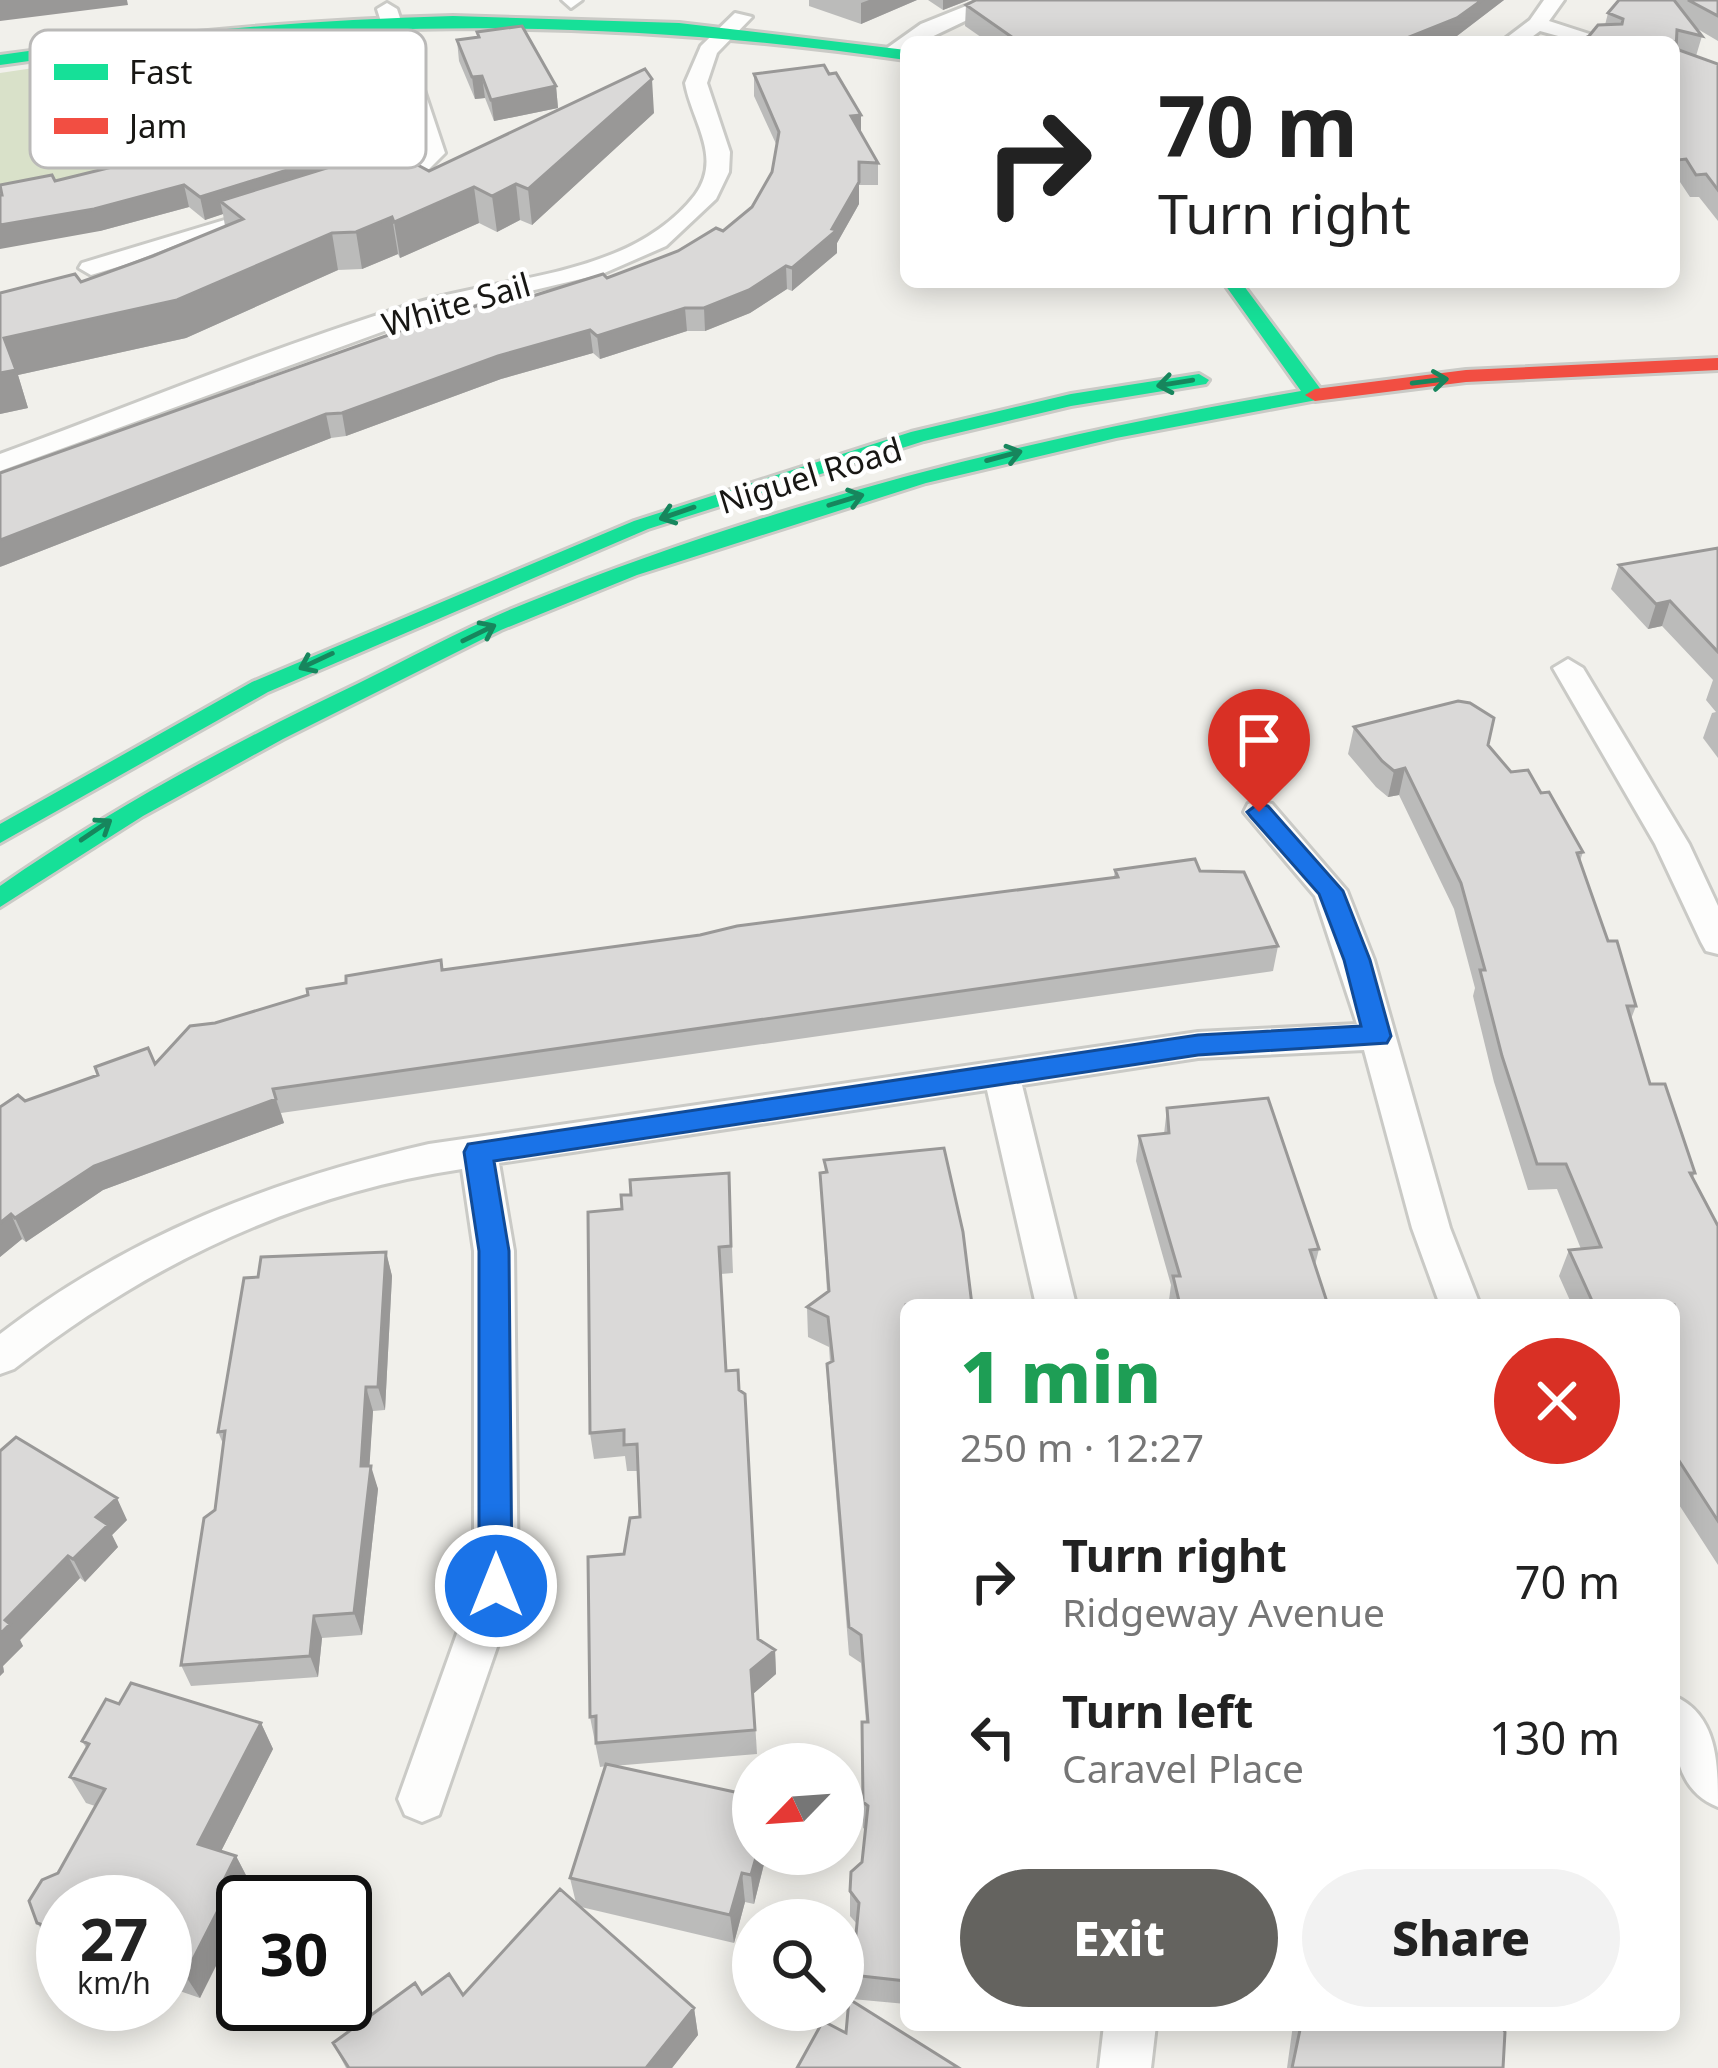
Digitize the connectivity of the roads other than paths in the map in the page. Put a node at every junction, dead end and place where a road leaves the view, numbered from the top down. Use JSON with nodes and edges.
{"nodes":[{"id":1,"x":999,"y":0,"type":"edge"},
{"id":2,"x":1554,"y":0,"type":"edge"},
{"id":3,"x":572,"y":1,"type":"edge"},
{"id":4,"x":387,"y":9,"type":"junction"},
{"id":5,"x":742,"y":17,"type":"junction"},
{"id":6,"x":1537,"y":24,"type":"junction"},
{"id":7,"x":205,"y":30,"type":"edge"},
{"id":8,"x":394,"y":30,"type":"edge"},
{"id":9,"x":919,"y":36,"type":"edge"},
{"id":10,"x":1520,"y":36,"type":"edge"},
{"id":11,"x":1582,"y":36,"type":"edge"},
{"id":12,"x":899,"y":53,"type":"edge"},
{"id":13,"x":30,"y":54,"type":"edge"},
{"id":14,"x":0,"y":60,"type":"edge"},
{"id":15,"x":426,"y":128,"type":"edge"},
{"id":16,"x":426,"y":160,"type":"edge"},
{"id":17,"x":410,"y":168,"type":"edge"},
{"id":18,"x":358,"y":185,"type":"edge"},
{"id":19,"x":274,"y":212,"type":"edge"},
{"id":20,"x":91,"y":268,"type":"dead end"},
{"id":21,"x":1235,"y":288,"type":"edge"},
{"id":22,"x":1332,"y":358,"type":"dead end"},
{"id":23,"x":1718,"y":364,"type":"edge"},
{"id":24,"x":1279,"y":366,"type":"junction"},
{"id":25,"x":1227,"y":375,"type":"dead end"},
{"id":26,"x":1314,"y":395,"type":"junction"},
{"id":27,"x":0,"y":463,"type":"edge"},
{"id":28,"x":1568,"y":668,"type":"dead end"},
{"id":29,"x":1259,"y":812,"type":"dead end"},
{"id":30,"x":0,"y":835,"type":"edge"},
{"id":31,"x":0,"y":898,"type":"edge"},
{"id":32,"x":1718,"y":941,"type":"edge"},
{"id":33,"x":1377,"y":1036,"type":"junction"},
{"id":34,"x":1001,"y":1073,"type":"junction"},
{"id":35,"x":478,"y":1152,"type":"junction"},
{"id":36,"x":1055,"y":1299,"type":"edge"},
{"id":37,"x":1458,"y":1299,"type":"edge"},
{"id":38,"x":0,"y":1357,"type":"edge"},
{"id":39,"x":1680,"y":1727,"type":"edge"},
{"id":40,"x":1718,"y":1784,"type":"edge"},
{"id":41,"x":422,"y":1798,"type":"dead end"},
{"id":42,"x":1129,"y":2031,"type":"edge"},
{"id":43,"x":1125,"y":2068,"type":"edge"}],
"edges":[{"from":1,"to":9,"type":"street"},
{"from":2,"to":6,"type":"street"},
{"from":3,"to":4,"type":"main road"},
{"from":3,"to":5,"type":"main road"},
{"from":4,"to":7,"type":"main road"},
{"from":4,"to":8,"type":"street"},
{"from":5,"to":12,"type":"main road"},
{"from":5,"to":27,"type":"street","name":"White Sail"},
{"from":6,"to":10,"type":"street"},
{"from":6,"to":11,"type":"street"},
{"from":13,"to":14,"type":"main road"},
{"from":15,"to":16,"type":"street"},
{"from":17,"to":18,"type":"street"},
{"from":19,"to":20,"type":"street"},
{"from":21,"to":24,"type":"main road"},
{"from":22,"to":24,"type":"main road"},
{"from":26,"to":23,"type":"main road","name":"Niguel Road","one_way":true},
{"from":24,"to":26,"type":"main road"},
{"from":25,"to":30,"type":"main road","name":"Niguel Road","one_way":true},
{"from":31,"to":26,"type":"main road","name":"Niguel Road","one_way":true},
{"from":28,"to":32,"type":"street"},
{"from":29,"to":33,"type":"street"},
{"from":33,"to":34,"type":"street"},
{"from":33,"to":37,"type":"street"},
{"from":34,"to":35,"type":"street"},
{"from":34,"to":36,"type":"street"},
{"from":35,"to":38,"type":"street"},
{"from":35,"to":41,"type":"street"},
{"from":39,"to":40,"type":"street"},
{"from":42,"to":43,"type":"street"}]}
